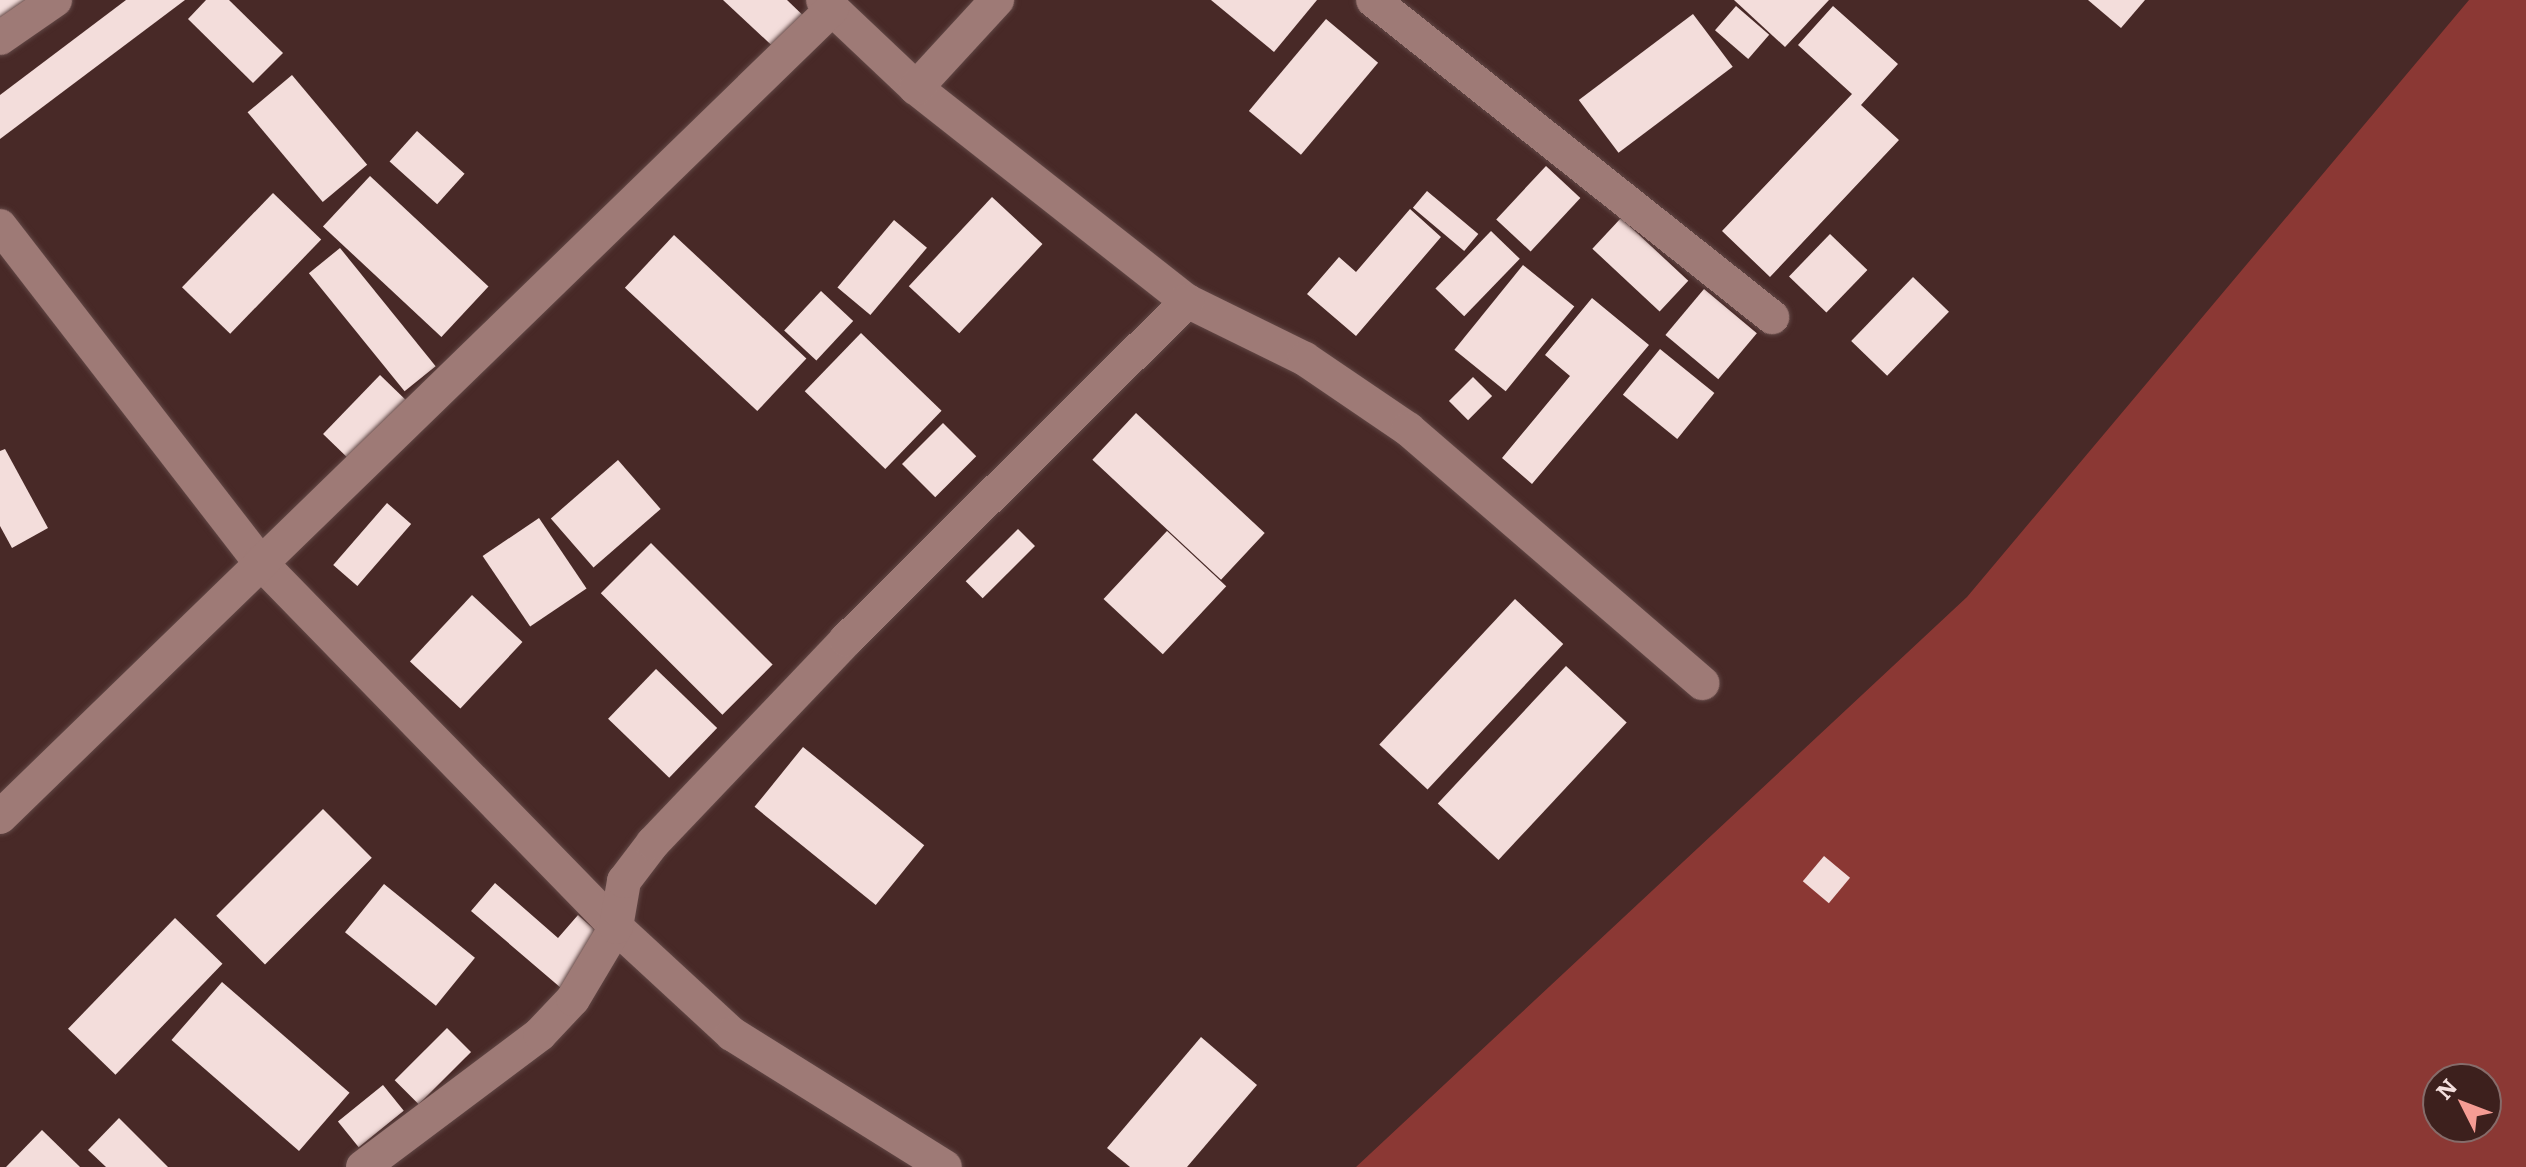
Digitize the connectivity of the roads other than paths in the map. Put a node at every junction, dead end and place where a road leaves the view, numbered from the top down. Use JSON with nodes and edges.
{"nodes":[{"id":1,"x":55,"y":0,"type":"edge"},
{"id":2,"x":997,"y":0,"type":"edge"},
{"id":3,"x":1373,"y":0,"type":"edge"},
{"id":4,"x":827,"y":5,"type":"edge"},
{"id":5,"x":0,"y":38,"type":"edge"},
{"id":6,"x":916,"y":88,"type":"junction"},
{"id":7,"x":0,"y":226,"type":"edge"},
{"id":8,"x":1187,"y":301,"type":"junction"},
{"id":9,"x":1772,"y":317,"type":"dead end"},
{"id":10,"x":260,"y":562,"type":"junction"},
{"id":11,"x":1702,"y":683,"type":"dead end"},
{"id":12,"x":0,"y":817,"type":"edge"},
{"id":13,"x":616,"y":927,"type":"junction"},
{"id":14,"x":363,"y":1167,"type":"edge"},
{"id":15,"x":945,"y":1167,"type":"edge"}],
"edges":[{"from":1,"to":5,"type":"street"},
{"from":2,"to":6,"type":"street"},
{"from":3,"to":9,"type":"street"},
{"from":4,"to":6,"type":"street"},
{"from":4,"to":10,"type":"street"},
{"from":6,"to":8,"type":"street"},
{"from":7,"to":10,"type":"street"},
{"from":8,"to":11,"type":"street"},
{"from":8,"to":13,"type":"street"},
{"from":10,"to":12,"type":"street"},
{"from":10,"to":13,"type":"street"},
{"from":13,"to":14,"type":"street"},
{"from":13,"to":15,"type":"street"}]}
